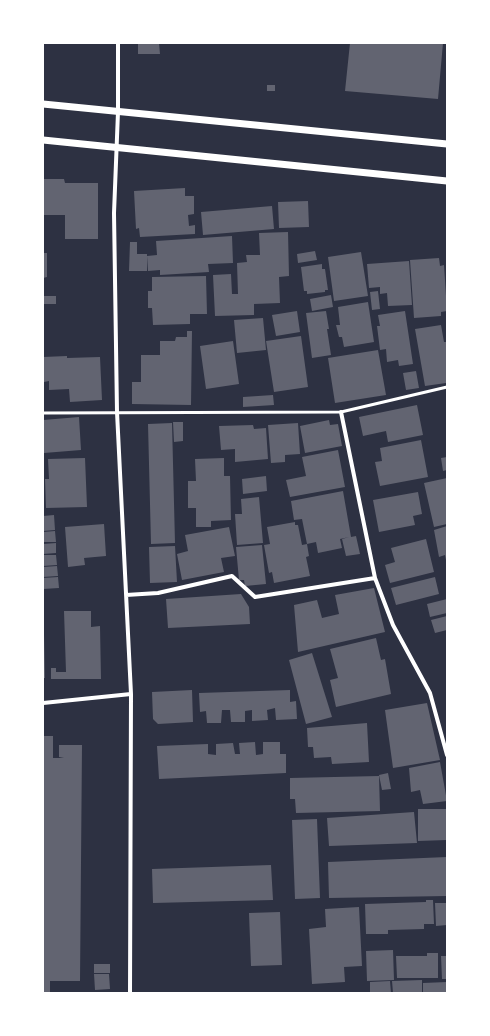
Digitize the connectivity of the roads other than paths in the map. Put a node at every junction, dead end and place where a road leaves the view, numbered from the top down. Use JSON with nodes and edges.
{"nodes":[{"id":1,"x":118,"y":43,"type":"edge"},
{"id":2,"x":43,"y":104,"type":"edge"},
{"id":3,"x":118,"y":112,"type":"junction"},
{"id":4,"x":43,"y":140,"type":"edge"},
{"id":5,"x":447,"y":144,"type":"edge"},
{"id":6,"x":116,"y":147,"type":"junction"},
{"id":7,"x":447,"y":181,"type":"edge"},
{"id":8,"x":447,"y":388,"type":"edge"},
{"id":9,"x":117,"y":412,"type":"junction"},
{"id":10,"x":341,"y":412,"type":"junction"},
{"id":11,"x":43,"y":413,"type":"edge"},
{"id":12,"x":375,"y":578,"type":"junction"},
{"id":13,"x":126,"y":595,"type":"junction"},
{"id":14,"x":131,"y":694,"type":"junction"},
{"id":15,"x":43,"y":703,"type":"edge"},
{"id":16,"x":447,"y":755,"type":"edge"},
{"id":17,"x":130,"y":993,"type":"edge"}],
"edges":[{"from":1,"to":3,"type":"street"},
{"from":2,"to":3,"type":"street"},
{"from":3,"to":5,"type":"street"},
{"from":3,"to":6,"type":"street"},
{"from":4,"to":6,"type":"street"},
{"from":6,"to":7,"type":"street"},
{"from":6,"to":9,"type":"street"},
{"from":8,"to":10,"type":"lane"},
{"from":9,"to":10,"type":"lane"},
{"from":9,"to":11,"type":"lane"},
{"from":9,"to":13,"type":"street"},
{"from":10,"to":12,"type":"street"},
{"from":12,"to":13,"type":"street"},
{"from":12,"to":16,"type":"street"},
{"from":13,"to":14,"type":"street"},
{"from":14,"to":15,"type":"street"},
{"from":14,"to":17,"type":"street"}]}
